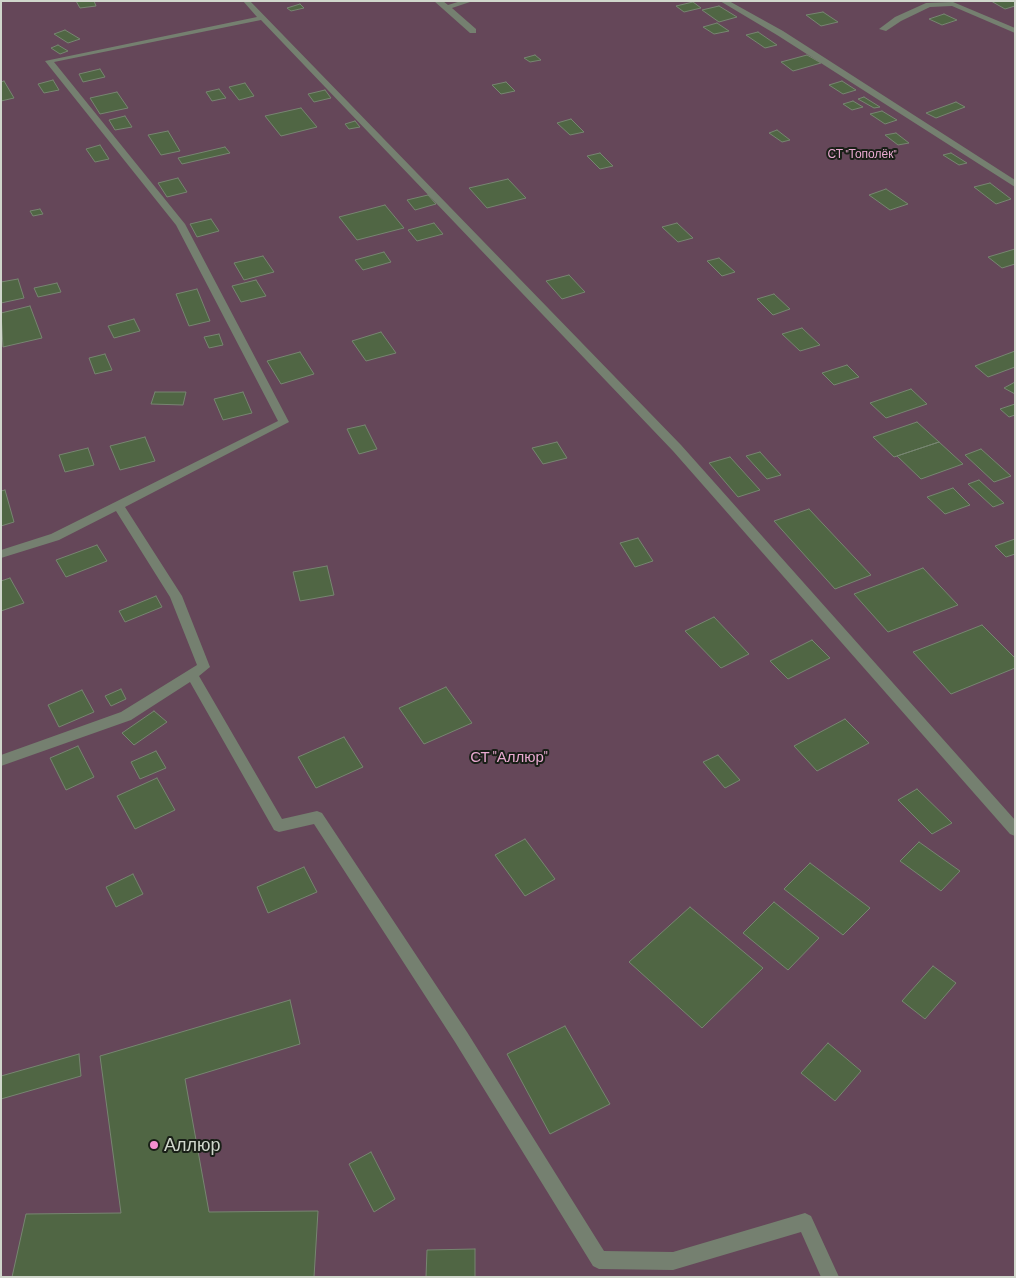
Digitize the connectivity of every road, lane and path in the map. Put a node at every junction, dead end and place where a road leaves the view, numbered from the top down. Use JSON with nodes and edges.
{"nodes":[{"id":1,"x":246,"y":1,"type":"edge"},
{"id":2,"x":437,"y":1,"type":"edge"},
{"id":3,"x":470,"y":1,"type":"edge"},
{"id":4,"x":723,"y":1,"type":"edge"},
{"id":5,"x":447,"y":7,"type":"junction"},
{"id":6,"x":262,"y":18,"type":"junction"},
{"id":7,"x":883,"y":29,"type":"dead end"},
{"id":8,"x":473,"y":31,"type":"dead end"},
{"id":9,"x":1015,"y":31,"type":"edge"},
{"id":10,"x":1015,"y":184,"type":"edge"},
{"id":11,"x":118,"y":505,"type":"junction"},
{"id":12,"x":1,"y":554,"type":"edge"},
{"id":13,"x":192,"y":675,"type":"junction"},
{"id":14,"x":1,"y":761,"type":"edge"},
{"id":15,"x":1015,"y":830,"type":"edge"},
{"id":16,"x":830,"y":1277,"type":"edge"}],
"edges":[{"from":1,"to":6,"type":"street"},
{"from":2,"to":5,"type":"street"},
{"from":3,"to":5,"type":"street"},
{"from":4,"to":10,"type":"street"},
{"from":5,"to":8,"type":"street"},
{"from":6,"to":11,"type":"street"},
{"from":6,"to":15,"type":"street"},
{"from":7,"to":9,"type":"street"},
{"from":11,"to":12,"type":"street"},
{"from":11,"to":13,"type":"street"},
{"from":13,"to":14,"type":"street"},
{"from":13,"to":16,"type":"street"}]}
